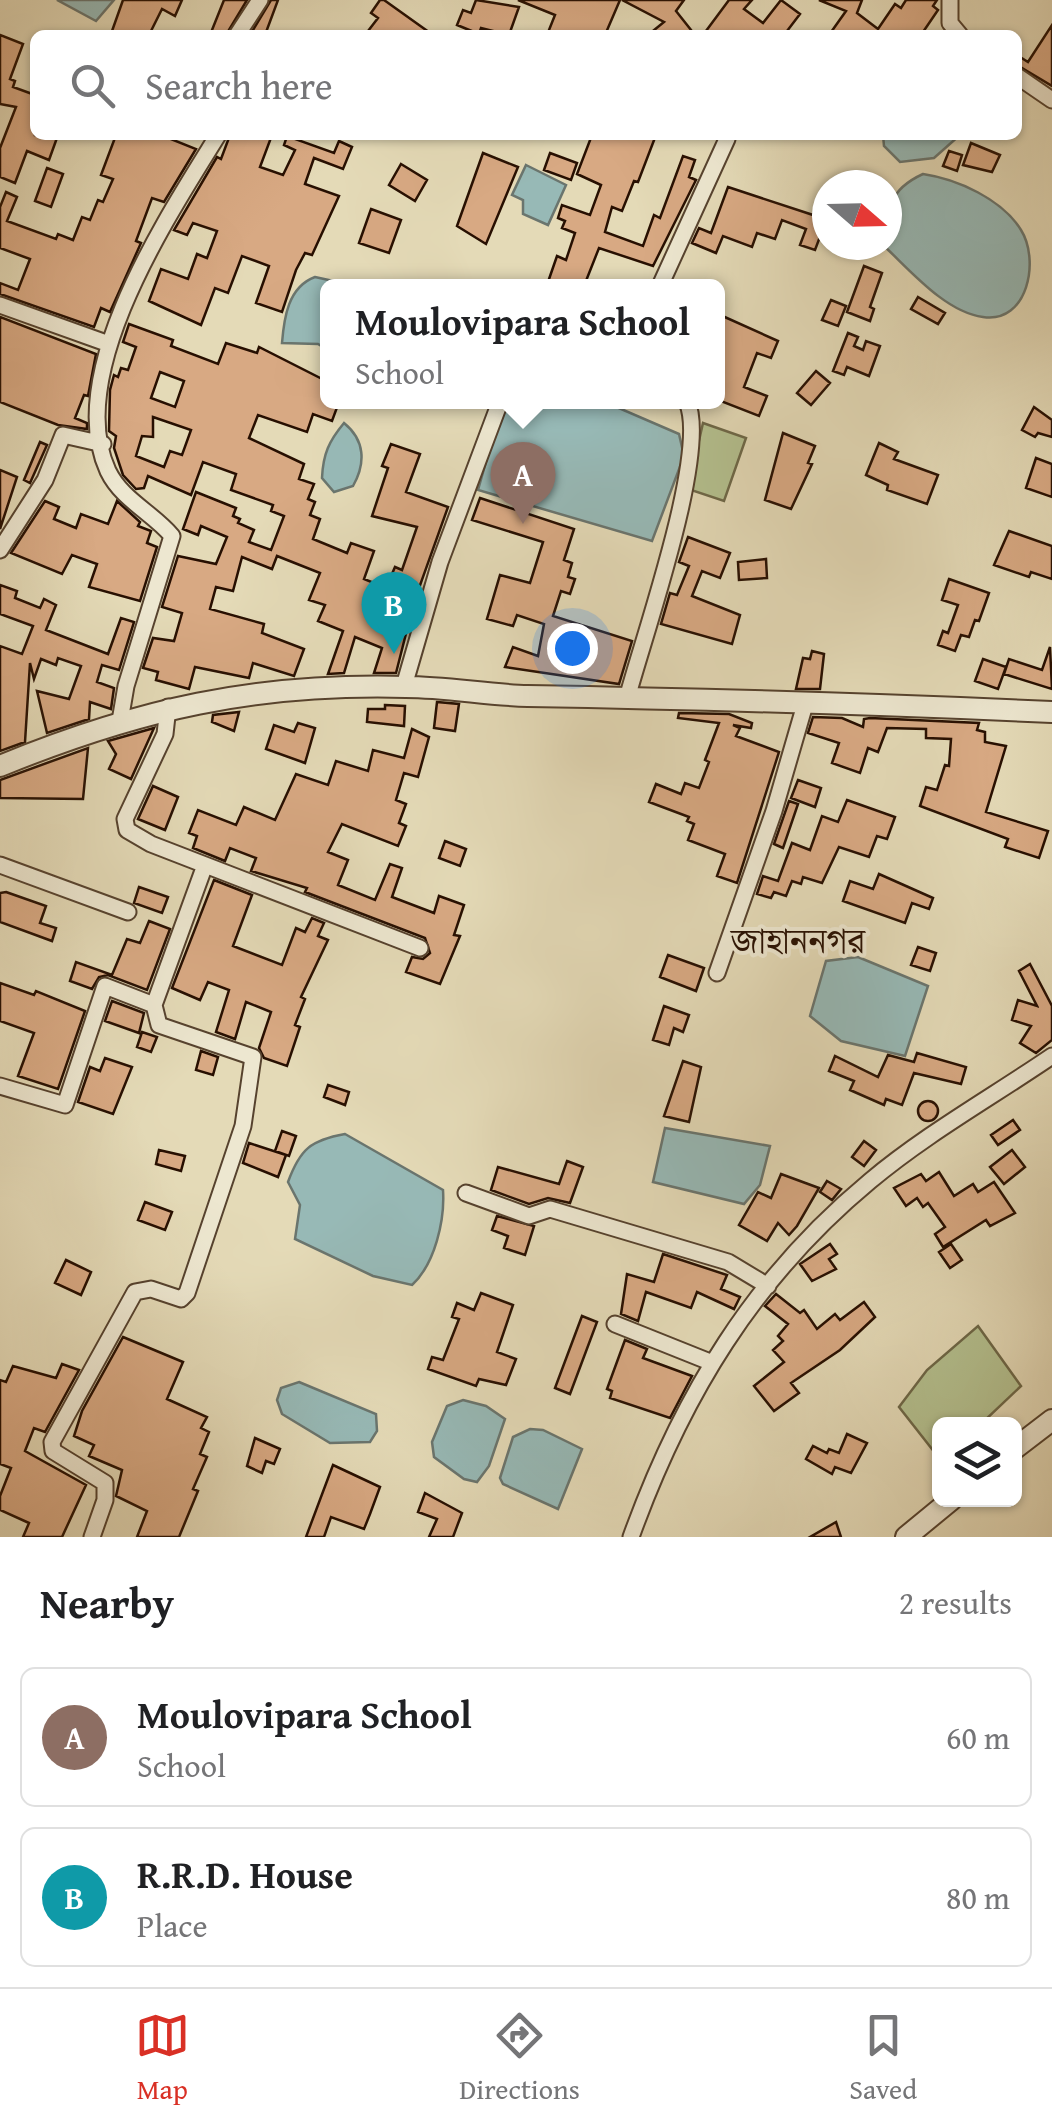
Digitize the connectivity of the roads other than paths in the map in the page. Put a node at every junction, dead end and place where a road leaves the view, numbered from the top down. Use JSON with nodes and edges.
{"nodes":[{"id":1,"x":260,"y":0,"type":"edge"},
{"id":2,"x":950,"y":0,"type":"edge"},
{"id":3,"x":240,"y":30,"type":"edge"},
{"id":4,"x":956,"y":30,"type":"edge"},
{"id":5,"x":1022,"y":79,"type":"edge"},
{"id":6,"x":1052,"y":100,"type":"edge"},
{"id":7,"x":215,"y":140,"type":"edge"},
{"id":8,"x":726,"y":140,"type":"edge"},
{"id":9,"x":663,"y":279,"type":"edge"},
{"id":10,"x":0,"y":305,"type":"edge"},
{"id":11,"x":109,"y":344,"type":"junction"},
{"id":12,"x":497,"y":409,"type":"edge"},
{"id":13,"x":691,"y":409,"type":"edge"},
{"id":14,"x":103,"y":444,"type":"junction"},
{"id":15,"x":0,"y":550,"type":"edge"},
{"id":16,"x":404,"y":686,"type":"junction"},
{"id":17,"x":628,"y":695,"type":"junction"},
{"id":18,"x":806,"y":701,"type":"junction"},
{"id":19,"x":168,"y":707,"type":"junction"},
{"id":20,"x":1052,"y":712,"type":"edge"},
{"id":21,"x":120,"y":721,"type":"junction"},
{"id":22,"x":0,"y":766,"type":"edge"},
{"id":23,"x":0,"y":865,"type":"edge"},
{"id":24,"x":205,"y":865,"type":"junction"},
{"id":25,"x":128,"y":912,"type":"dead end"},
{"id":26,"x":420,"y":948,"type":"dead end"},
{"id":27,"x":716,"y":972,"type":"dead end"},
{"id":28,"x":154,"y":1005,"type":"junction"},
{"id":29,"x":1052,"y":1056,"type":"edge"},
{"id":30,"x":0,"y":1086,"type":"edge"},
{"id":31,"x":466,"y":1193,"type":"dead end"},
{"id":32,"x":768,"y":1286,"type":"junction"},
{"id":33,"x":615,"y":1324,"type":"dead end"},
{"id":34,"x":710,"y":1362,"type":"junction"},
{"id":35,"x":1052,"y":1420,"type":"edge"},
{"id":36,"x":1022,"y":1443,"type":"edge"},
{"id":37,"x":943,"y":1507,"type":"edge"},
{"id":38,"x":92,"y":1537,"type":"edge"},
{"id":39,"x":631,"y":1537,"type":"edge"},
{"id":40,"x":906,"y":1537,"type":"edge"}],
"edges":[{"from":1,"to":3,"type":"street"},
{"from":2,"to":4,"type":"street"},
{"from":5,"to":6,"type":"street"},
{"from":7,"to":11,"type":"street"},
{"from":8,"to":9,"type":"street"},
{"from":10,"to":11,"type":"street"},
{"from":11,"to":14,"type":"street"},
{"from":12,"to":16,"type":"street"},
{"from":13,"to":17,"type":"street"},
{"from":14,"to":15,"type":"street"},
{"from":14,"to":21,"type":"street"},
{"from":16,"to":17,"type":"street"},
{"from":16,"to":19,"type":"street"},
{"from":17,"to":18,"type":"street"},
{"from":18,"to":20,"type":"street"},
{"from":18,"to":27,"type":"street"},
{"from":19,"to":21,"type":"street"},
{"from":19,"to":24,"type":"street"},
{"from":21,"to":22,"type":"street"},
{"from":23,"to":25,"type":"street"},
{"from":24,"to":26,"type":"street"},
{"from":24,"to":28,"type":"street"},
{"from":28,"to":30,"type":"street"},
{"from":28,"to":38,"type":"street"},
{"from":29,"to":32,"type":"street"},
{"from":31,"to":32,"type":"street"},
{"from":32,"to":34,"type":"street"},
{"from":33,"to":34,"type":"street"},
{"from":34,"to":39,"type":"street"},
{"from":35,"to":36,"type":"street"},
{"from":37,"to":40,"type":"street"}]}
